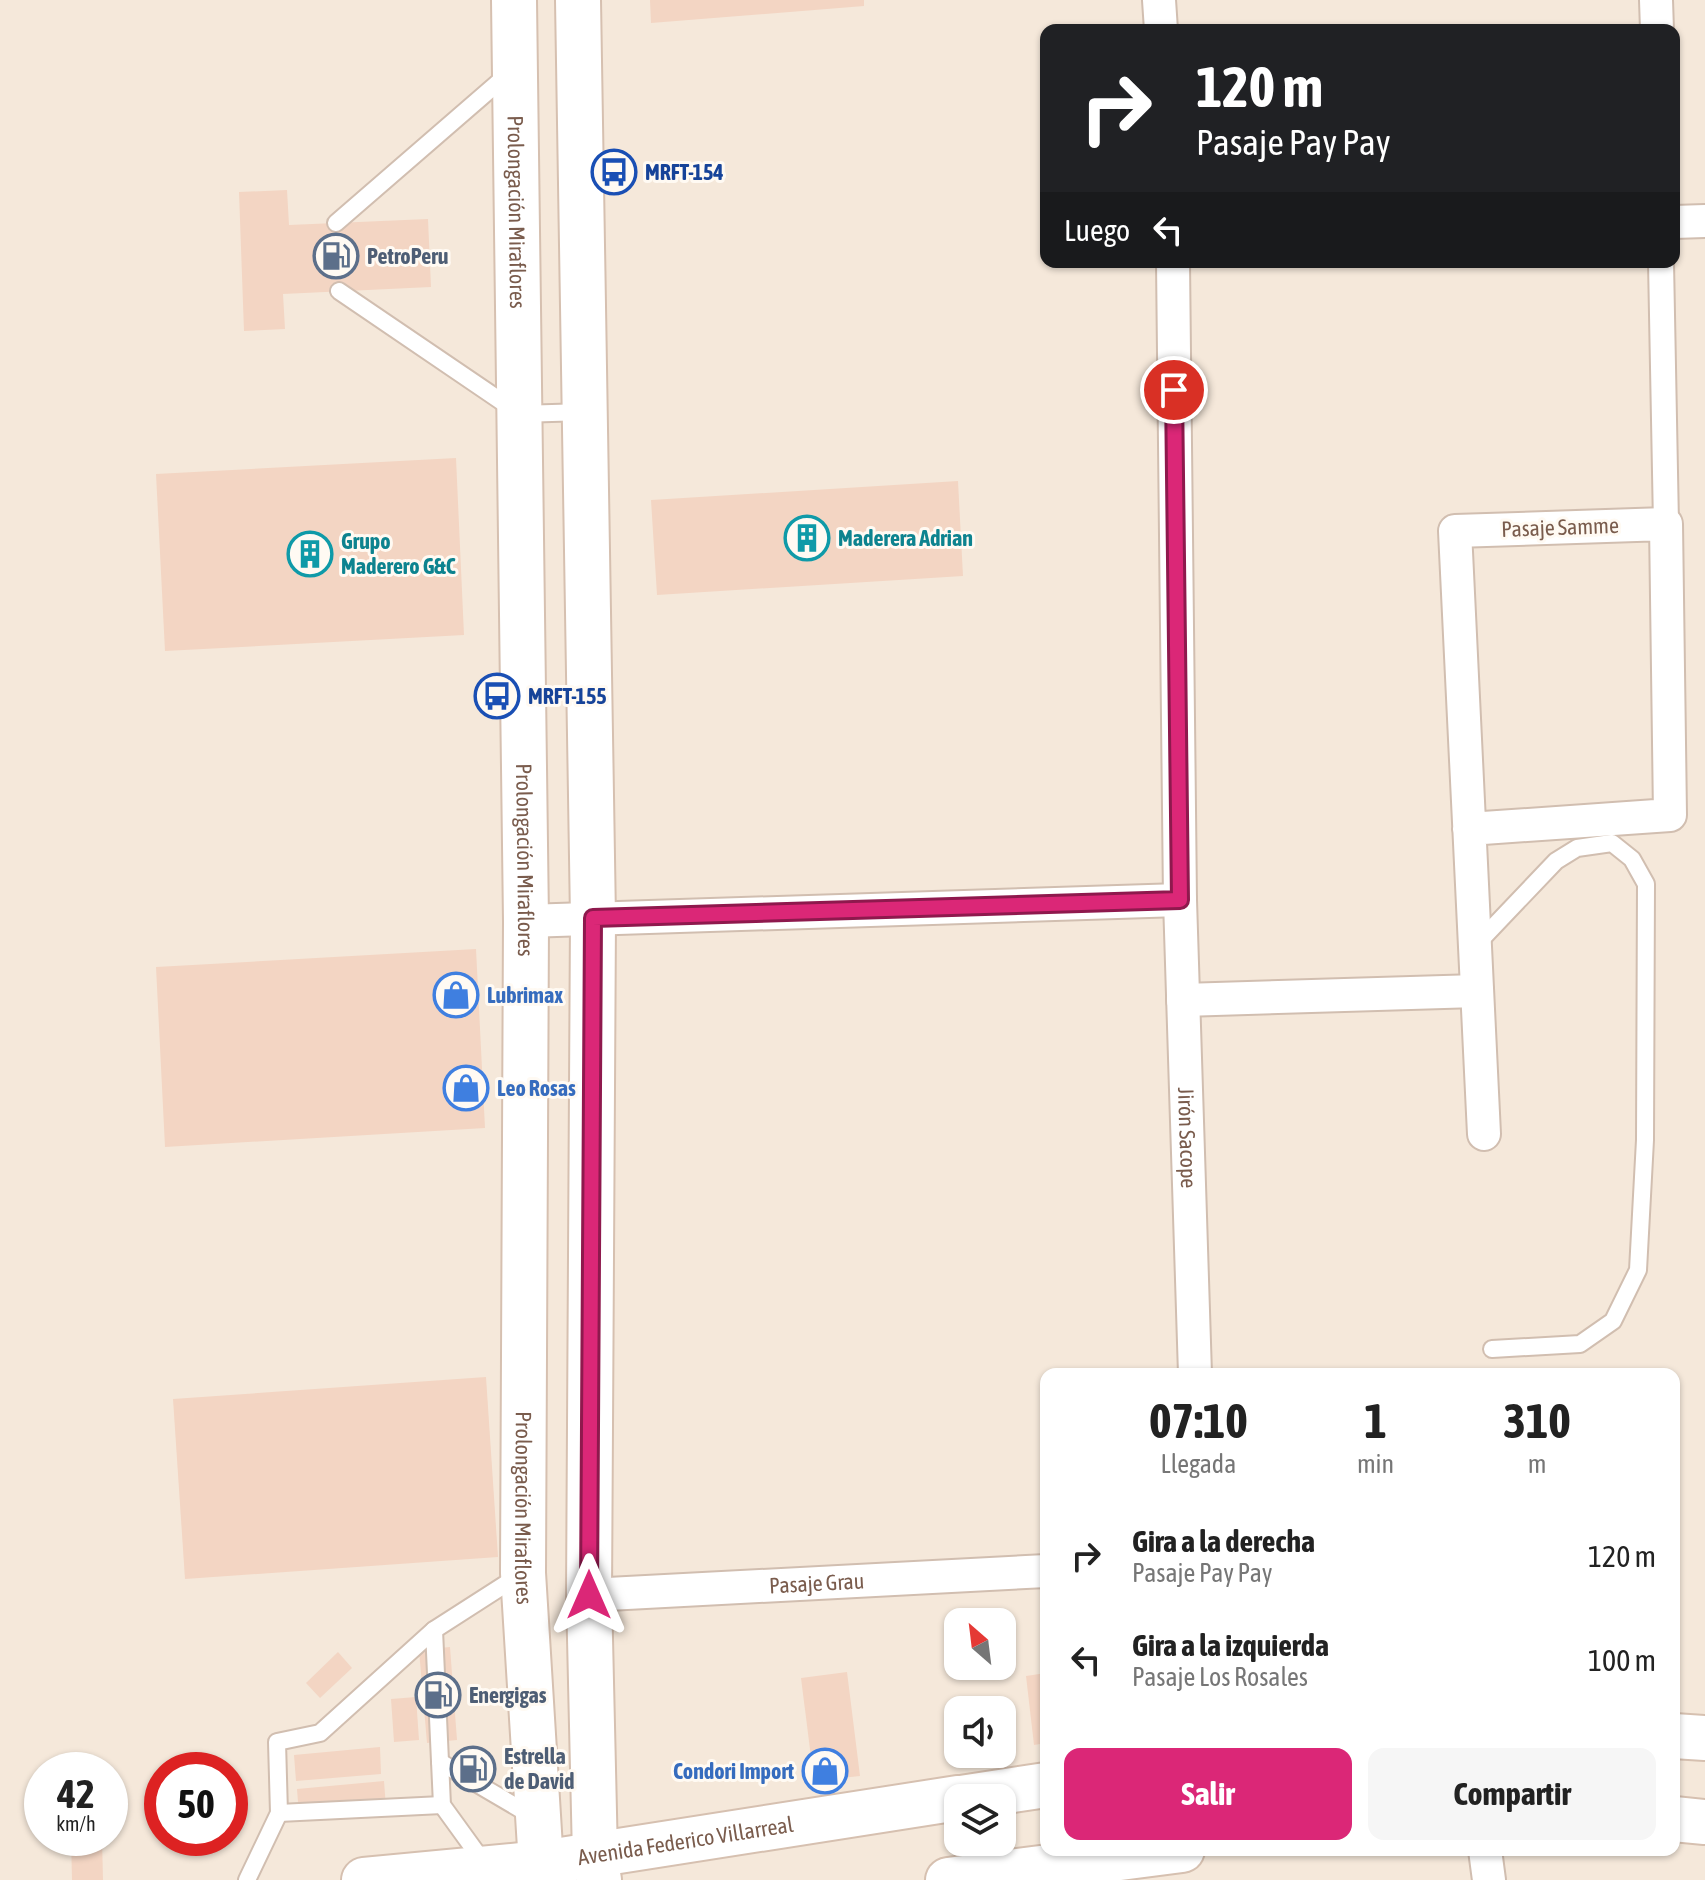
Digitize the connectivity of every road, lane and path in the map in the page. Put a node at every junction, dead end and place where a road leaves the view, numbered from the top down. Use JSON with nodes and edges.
{"nodes":[{"id":1,"x":514,"y":0,"type":"edge"},
{"id":2,"x":578,"y":0,"type":"edge"},
{"id":3,"x":1159,"y":0,"type":"edge"},
{"id":4,"x":1656,"y":0,"type":"edge"},
{"id":5,"x":1161,"y":24,"type":"edge"},
{"id":6,"x":1657,"y":24,"type":"edge"},
{"id":7,"x":515,"y":67,"type":"junction"},
{"id":8,"x":1705,"y":221,"type":"edge"},
{"id":9,"x":1680,"y":222,"type":"edge"},
{"id":10,"x":336,"y":223,"type":"dead end"},
{"id":11,"x":1173,"y":268,"type":"edge"},
{"id":12,"x":1661,"y":268,"type":"edge"},
{"id":13,"x":339,"y":291,"type":"dead end"},
{"id":14,"x":584,"y":412,"type":"junction"},
{"id":15,"x":520,"y":414,"type":"junction"},
{"id":16,"x":1666,"y":524,"type":"junction"},
{"id":17,"x":1469,"y":829,"type":"junction"},
{"id":18,"x":1180,"y":900,"type":"junction"},
{"id":19,"x":593,"y":918,"type":"junction"},
{"id":20,"x":526,"y":921,"type":"junction"},
{"id":21,"x":1475,"y":946,"type":"junction"},
{"id":22,"x":1477,"y":991,"type":"junction"},
{"id":23,"x":1183,"y":1000,"type":"junction"},
{"id":24,"x":1484,"y":1134,"type":"dead end"},
{"id":25,"x":1492,"y":1349,"type":"dead end"},
{"id":26,"x":1195,"y":1368,"type":"edge"},
{"id":27,"x":1040,"y":1571,"type":"edge"},
{"id":28,"x":523,"y":1573,"type":"junction"},
{"id":29,"x":589,"y":1595,"type":"junction"},
{"id":30,"x":434,"y":1630,"type":"junction"},
{"id":31,"x":1680,"y":1736,"type":"edge"},
{"id":32,"x":1705,"y":1738,"type":"edge"},
{"id":33,"x":440,"y":1762,"type":"junction"},
{"id":34,"x":1040,"y":1786,"type":"edge"},
{"id":35,"x":1016,"y":1789,"type":"edge"},
{"id":36,"x":944,"y":1801,"type":"edge"},
{"id":37,"x":442,"y":1805,"type":"junction"},
{"id":38,"x":279,"y":1813,"type":"junction"},
{"id":39,"x":539,"y":1820,"type":"junction"},
{"id":40,"x":1680,"y":1820,"type":"edge"},
{"id":41,"x":1705,"y":1822,"type":"edge"},
{"id":42,"x":1135,"y":1856,"type":"edge"},
{"id":43,"x":1486,"y":1856,"type":"edge"},
{"id":44,"x":487,"y":1867,"type":"junction"},
{"id":45,"x":597,"y":1868,"type":"edge"},
{"id":46,"x":542,"y":1872,"type":"edge"},
{"id":47,"x":247,"y":1880,"type":"edge"},
{"id":48,"x":364,"y":1880,"type":"edge"},
{"id":49,"x":948,"y":1880,"type":"edge"},
{"id":50,"x":1489,"y":1880,"type":"edge"}],
"edges":[{"from":1,"to":7,"type":"main road","name":"Prolongación Miraflores"},
{"from":2,"to":14,"type":"main road"},
{"from":3,"to":5,"type":"street"},
{"from":4,"to":6,"type":"street"},
{"from":7,"to":10,"type":"lane"},
{"from":7,"to":15,"type":"main road","name":"Prolongación Miraflores"},
{"from":8,"to":9,"type":"street"},
{"from":11,"to":18,"type":"street","name":"Jirón Sacope"},
{"from":12,"to":16,"type":"street"},
{"from":13,"to":15,"type":"lane"},
{"from":14,"to":15,"type":"lane"},
{"from":14,"to":19,"type":"main road"},
{"from":15,"to":20,"type":"main road","name":"Prolongación Miraflores"},
{"from":16,"to":17,"type":"street"},
{"from":16,"to":17,"type":"street","name":"Pasaje Samme"},
{"from":17,"to":21,"type":"street"},
{"from":18,"to":19,"type":"street"},
{"from":18,"to":23,"type":"street","name":"Jirón Sacope"},
{"from":19,"to":20,"type":"street"},
{"from":19,"to":29,"type":"main road"},
{"from":20,"to":28,"type":"main road","name":"Prolongación Miraflores"},
{"from":21,"to":22,"type":"street"},
{"from":21,"to":25,"type":"lane"},
{"from":22,"to":23,"type":"street"},
{"from":22,"to":24,"type":"street"},
{"from":23,"to":26,"type":"street","name":"Jirón Sacope"},
{"from":27,"to":29,"type":"street","name":"Pasaje Grau"},
{"from":28,"to":30,"type":"lane"},
{"from":28,"to":39,"type":"main road","name":"Prolongación Miraflores"},
{"from":29,"to":45,"type":"main road"},
{"from":30,"to":33,"type":"lane"},
{"from":30,"to":38,"type":"lane"},
{"from":31,"to":32,"type":"main road"},
{"from":33,"to":37,"type":"lane"},
{"from":33,"to":39,"type":"lane"},
{"from":34,"to":35,"type":"main road","name":"Avenida Federico Villarreal"},
{"from":36,"to":45,"type":"main road","name":"Avenida Federico Villarreal"},
{"from":37,"to":38,"type":"lane"},
{"from":37,"to":44,"type":"lane"},
{"from":38,"to":47,"type":"lane"},
{"from":39,"to":46,"type":"main road","name":"Prolongación Miraflores"},
{"from":40,"to":41,"type":"main road"},
{"from":42,"to":49,"type":"main road"},
{"from":43,"to":50,"type":"street"},
{"from":44,"to":46,"type":"main road","name":"Avenida Federico Villarreal"},
{"from":44,"to":48,"type":"main road","name":"Avenida Federico Villarreal"},
{"from":45,"to":46,"type":"main road","name":"Avenida Federico Villarreal"}]}
